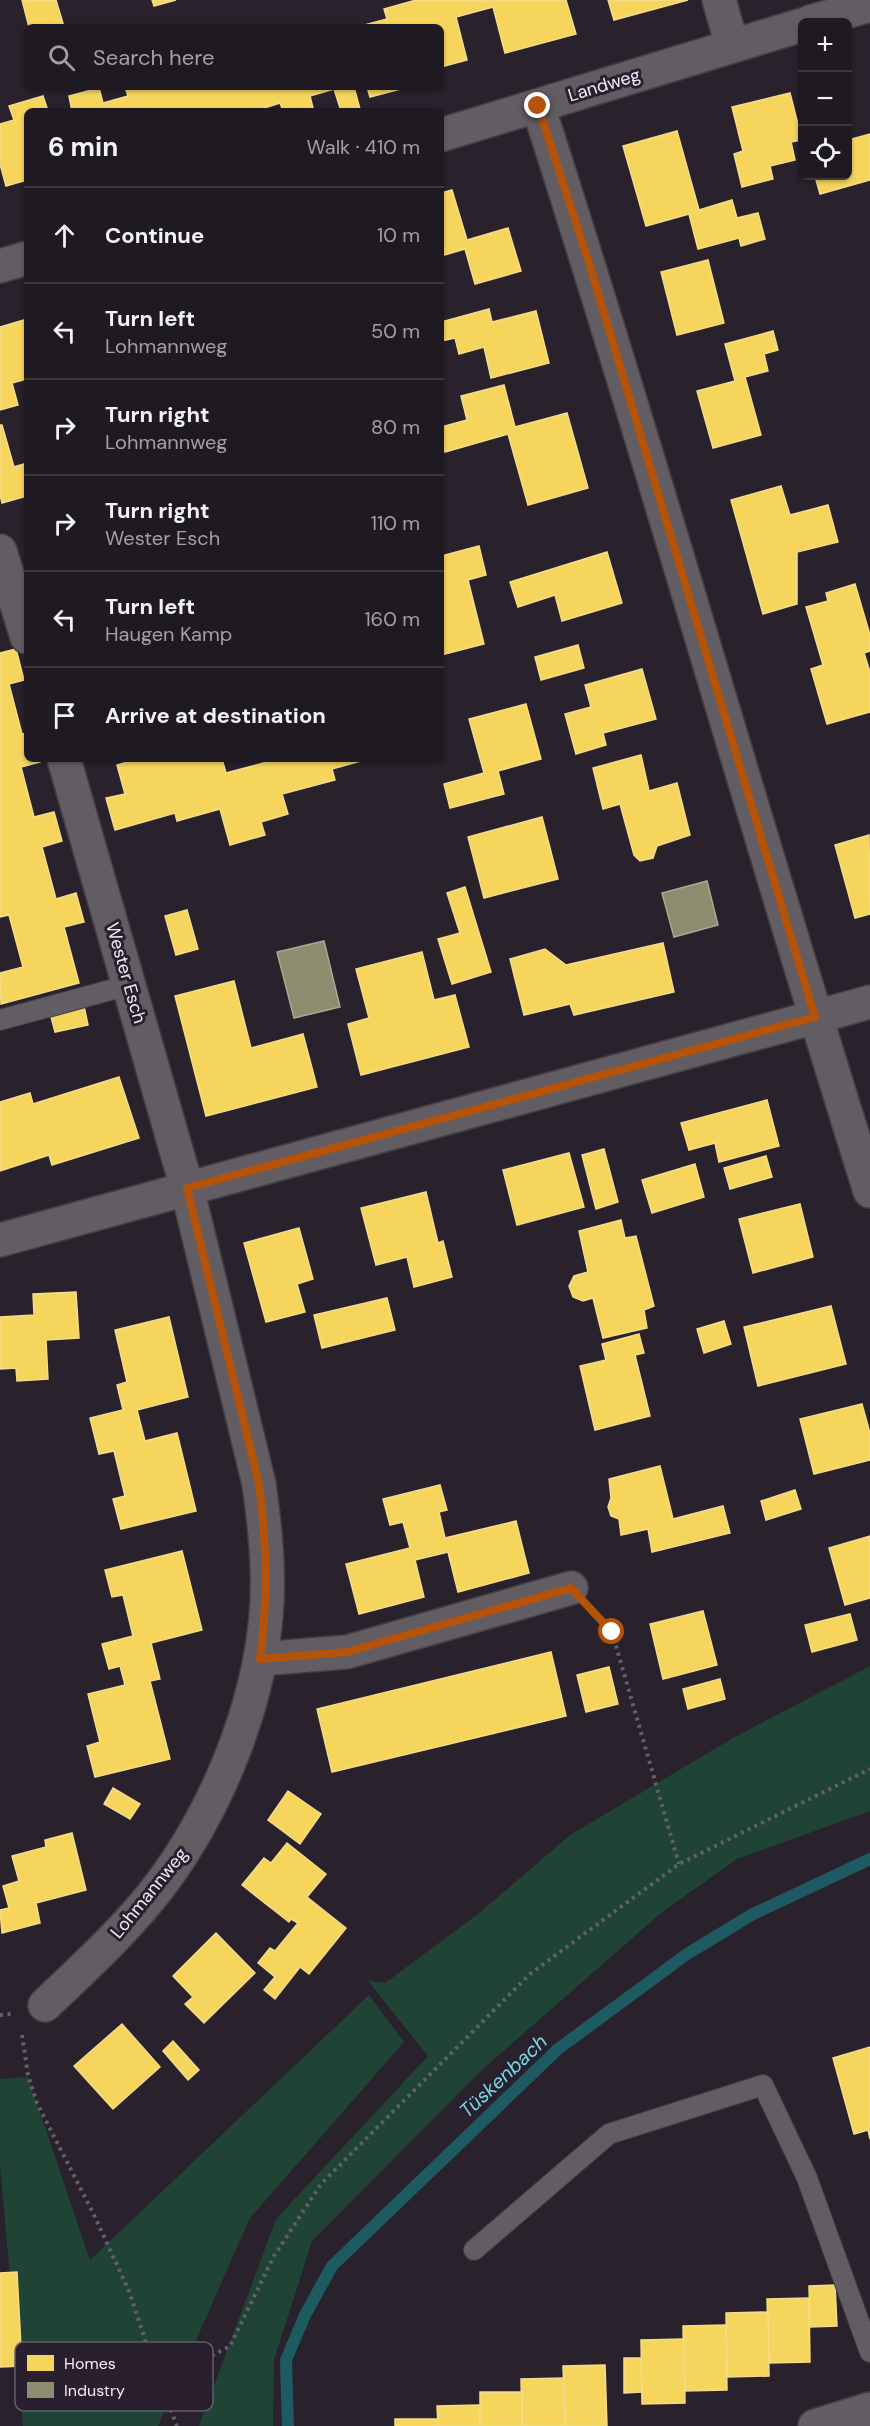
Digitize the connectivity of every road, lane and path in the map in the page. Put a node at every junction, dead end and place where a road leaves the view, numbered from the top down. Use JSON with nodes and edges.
{"nodes":[{"id":1,"x":719,"y":0,"type":"edge"},
{"id":2,"x":870,"y":5,"type":"edge"},
{"id":3,"x":824,"y":18,"type":"edge"},
{"id":4,"x":798,"y":26,"type":"edge"},
{"id":5,"x":732,"y":45,"type":"junction"},
{"id":6,"x":538,"y":106,"type":"junction"},
{"id":7,"x":444,"y":134,"type":"edge"},
{"id":8,"x":24,"y":259,"type":"edge"},
{"id":9,"x":0,"y":266,"type":"edge"},
{"id":10,"x":0,"y":551,"type":"edge"},
{"id":11,"x":24,"y":627,"type":"edge"},
{"id":12,"x":65,"y":762,"type":"edge"},
{"id":13,"x":129,"y":985,"type":"junction"},
{"id":14,"x":870,"y":1002,"type":"edge"},
{"id":15,"x":815,"y":1017,"type":"junction"},
{"id":16,"x":0,"y":1020,"type":"edge"},
{"id":17,"x":187,"y":1188,"type":"junction"},
{"id":18,"x":870,"y":1191,"type":"edge"},
{"id":19,"x":0,"y":1240,"type":"edge"},
{"id":20,"x":571,"y":1588,"type":"joint"},
{"id":21,"x":260,"y":1659,"type":"junction"},
{"id":22,"x":870,"y":1769,"type":"edge"},
{"id":23,"x":679,"y":1864,"type":"junction"},
{"id":24,"x":32,"y":2015,"type":"joint"},
{"id":25,"x":474,"y":2250,"type":"dead end"},
{"id":26,"x":146,"y":2342,"type":"edge"},
{"id":27,"x":870,"y":2352,"type":"edge"},
{"id":28,"x":213,"y":2355,"type":"edge"},
{"id":29,"x":870,"y":2409,"type":"edge"},
{"id":30,"x":171,"y":2411,"type":"edge"},
{"id":31,"x":177,"y":2426,"type":"edge"},
{"id":32,"x":815,"y":2426,"type":"edge"}],
"edges":[{"from":1,"to":5,"type":"street"},
{"from":2,"to":3,"type":"street"},
{"from":4,"to":5,"type":"street","name":"Landweg"},
{"from":5,"to":6,"type":"street","name":"Landweg"},
{"from":6,"to":7,"type":"street","name":"Landweg"},
{"from":6,"to":15,"type":"street"},
{"from":8,"to":9,"type":"street"},
{"from":10,"to":11,"type":"street"},
{"from":12,"to":13,"type":"street","name":"Wester Esch"},
{"from":13,"to":16,"type":"lane"},
{"from":13,"to":17,"type":"street","name":"Wester Esch"},
{"from":14,"to":15,"type":"street"},
{"from":15,"to":17,"type":"street"},
{"from":15,"to":18,"type":"street"},
{"from":17,"to":19,"type":"street"},
{"from":17,"to":21,"type":"street","name":"Lohmannweg"},
{"from":20,"to":21,"type":"street"},
{"from":20,"to":23,"type":"path"},
{"from":21,"to":24,"type":"street","name":"Lohmannweg"},
{"from":22,"to":23,"type":"path"},
{"from":23,"to":28,"type":"path"},
{"from":24,"to":26,"type":"path"},
{"from":25,"to":27,"type":"lane"},
{"from":29,"to":32,"type":"street"},
{"from":30,"to":31,"type":"path"}]}
